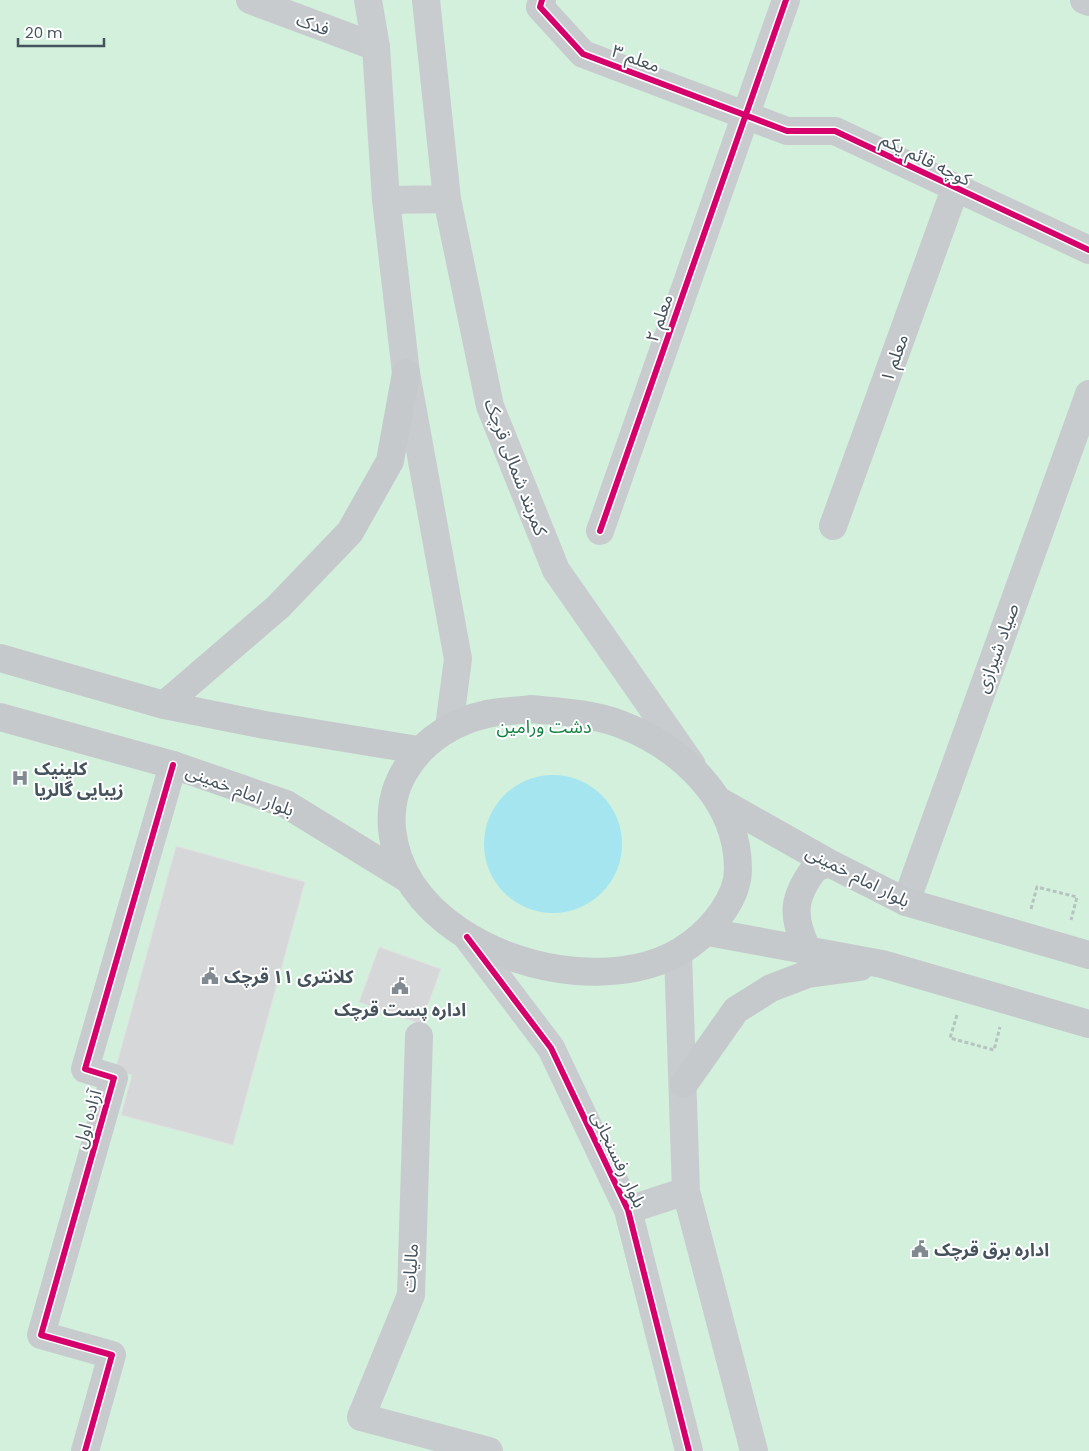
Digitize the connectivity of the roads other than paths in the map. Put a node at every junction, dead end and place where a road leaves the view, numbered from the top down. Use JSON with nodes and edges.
{"nodes":[{"id":1,"x":250,"y":0,"type":"edge"},
{"id":2,"x":368,"y":0,"type":"edge"},
{"id":3,"x":426,"y":0,"type":"edge"},
{"id":4,"x":542,"y":0,"type":"edge"},
{"id":5,"x":786,"y":0,"type":"edge"},
{"id":6,"x":1084,"y":0,"type":"edge"},
{"id":7,"x":1089,"y":2,"type":"edge"},
{"id":8,"x":376,"y":47,"type":"junction"},
{"id":9,"x":745,"y":114,"type":"junction"},
{"id":10,"x":955,"y":189,"type":"junction"},
{"id":11,"x":447,"y":199,"type":"junction"},
{"id":12,"x":386,"y":200,"type":"junction"},
{"id":13,"x":1089,"y":250,"type":"edge"},
{"id":14,"x":406,"y":373,"type":"junction"},
{"id":15,"x":1089,"y":394,"type":"edge"},
{"id":16,"x":833,"y":526,"type":"dead end"},
{"id":17,"x":600,"y":531,"type":"dead end"},
{"id":18,"x":0,"y":658,"type":"edge"},
{"id":19,"x":164,"y":705,"type":"junction"},
{"id":20,"x":0,"y":717,"type":"edge"},
{"id":21,"x":449,"y":727,"type":"junction"},
{"id":22,"x":418,"y":750,"type":"junction"},
{"id":23,"x":172,"y":765,"type":"junction"},
{"id":24,"x":697,"y":772,"type":"junction"},
{"id":25,"x":721,"y":802,"type":"junction"},
{"id":26,"x":829,"y":863,"type":"junction"},
{"id":27,"x":408,"y":880,"type":"junction"},
{"id":28,"x":906,"y":902,"type":"junction"},
{"id":29,"x":708,"y":932,"type":"junction"},
{"id":30,"x":468,"y":937,"type":"junction"},
{"id":31,"x":807,"y":949,"type":"junction"},
{"id":32,"x":678,"y":954,"type":"junction"},
{"id":33,"x":1089,"y":955,"type":"edge"},
{"id":34,"x":882,"y":964,"type":"junction"},
{"id":35,"x":1089,"y":1024,"type":"edge"},
{"id":36,"x":419,"y":1036,"type":"dead end"},
{"id":37,"x":684,"y":1084,"type":"junction"},
{"id":38,"x":686,"y":1191,"type":"junction"},
{"id":39,"x":628,"y":1210,"type":"junction"},
{"id":40,"x":84,"y":1451,"type":"edge"},
{"id":41,"x":489,"y":1451,"type":"edge"},
{"id":42,"x":689,"y":1451,"type":"edge"},
{"id":43,"x":754,"y":1451,"type":"edge"}],
"edges":[{"from":1,"to":8,"type":"street","name":"فدک"},
{"from":2,"to":8,"type":"street"},
{"from":3,"to":11,"type":"street","name":"کمربند شمالی قرچک"},
{"from":4,"to":9,"type":"street","name":"معلم ۳"},
{"from":5,"to":9,"type":"street","name":"معلم ۲"},
{"from":6,"to":7,"type":"street"},
{"from":8,"to":12,"type":"street"},
{"from":9,"to":10,"type":"street","name":"کوچه قائم یکم"},
{"from":9,"to":17,"type":"street","name":"معلم ۲"},
{"from":10,"to":13,"type":"street","name":"کوچه قائم یکم"},
{"from":10,"to":16,"type":"street","name":"معلم ۱"},
{"from":11,"to":12,"type":"street"},
{"from":11,"to":24,"type":"street","name":"کمربند شمالی قرچک"},
{"from":12,"to":14,"type":"street"},
{"from":14,"to":19,"type":"main road"},
{"from":14,"to":21,"type":"street"},
{"from":15,"to":28,"type":"street","name":"صیاد شیرازی"},
{"from":18,"to":19,"type":"main road"},
{"from":19,"to":22,"type":"main road"},
{"from":20,"to":23,"type":"main road","name":"بلوار امام خمینی"},
{"from":21,"to":22,"type":"main road"},
{"from":21,"to":24,"type":"main road"},
{"from":22,"to":27,"type":"main road"},
{"from":23,"to":27,"type":"main road","name":"بلوار امام خمینی"},
{"from":23,"to":40,"type":"street","name":"آزاده اول"},
{"from":24,"to":25,"type":"main road"},
{"from":25,"to":26,"type":"main road","name":"بلوار امام خمینی"},
{"from":25,"to":29,"type":"main road"},
{"from":26,"to":28,"type":"main road","name":"بلوار امام خمینی"},
{"from":26,"to":31,"type":"main road"},
{"from":27,"to":30,"type":"main road"},
{"from":28,"to":33,"type":"main road","name":"بلوار امام خمینی"},
{"from":29,"to":31,"type":"main road"},
{"from":29,"to":32,"type":"main road"},
{"from":30,"to":32,"type":"main road"},
{"from":30,"to":39,"type":"street","name":"بلوار رفسنجانی"},
{"from":31,"to":34,"type":"main road"},
{"from":32,"to":37,"type":"street"},
{"from":34,"to":35,"type":"main road"},
{"from":34,"to":37,"type":"main road"},
{"from":36,"to":41,"type":"street","name":"مالیات"},
{"from":37,"to":38,"type":"street"},
{"from":38,"to":39,"type":"street"},
{"from":38,"to":43,"type":"street"},
{"from":39,"to":42,"type":"street","name":"بلوار رفسنجانی"}]}
